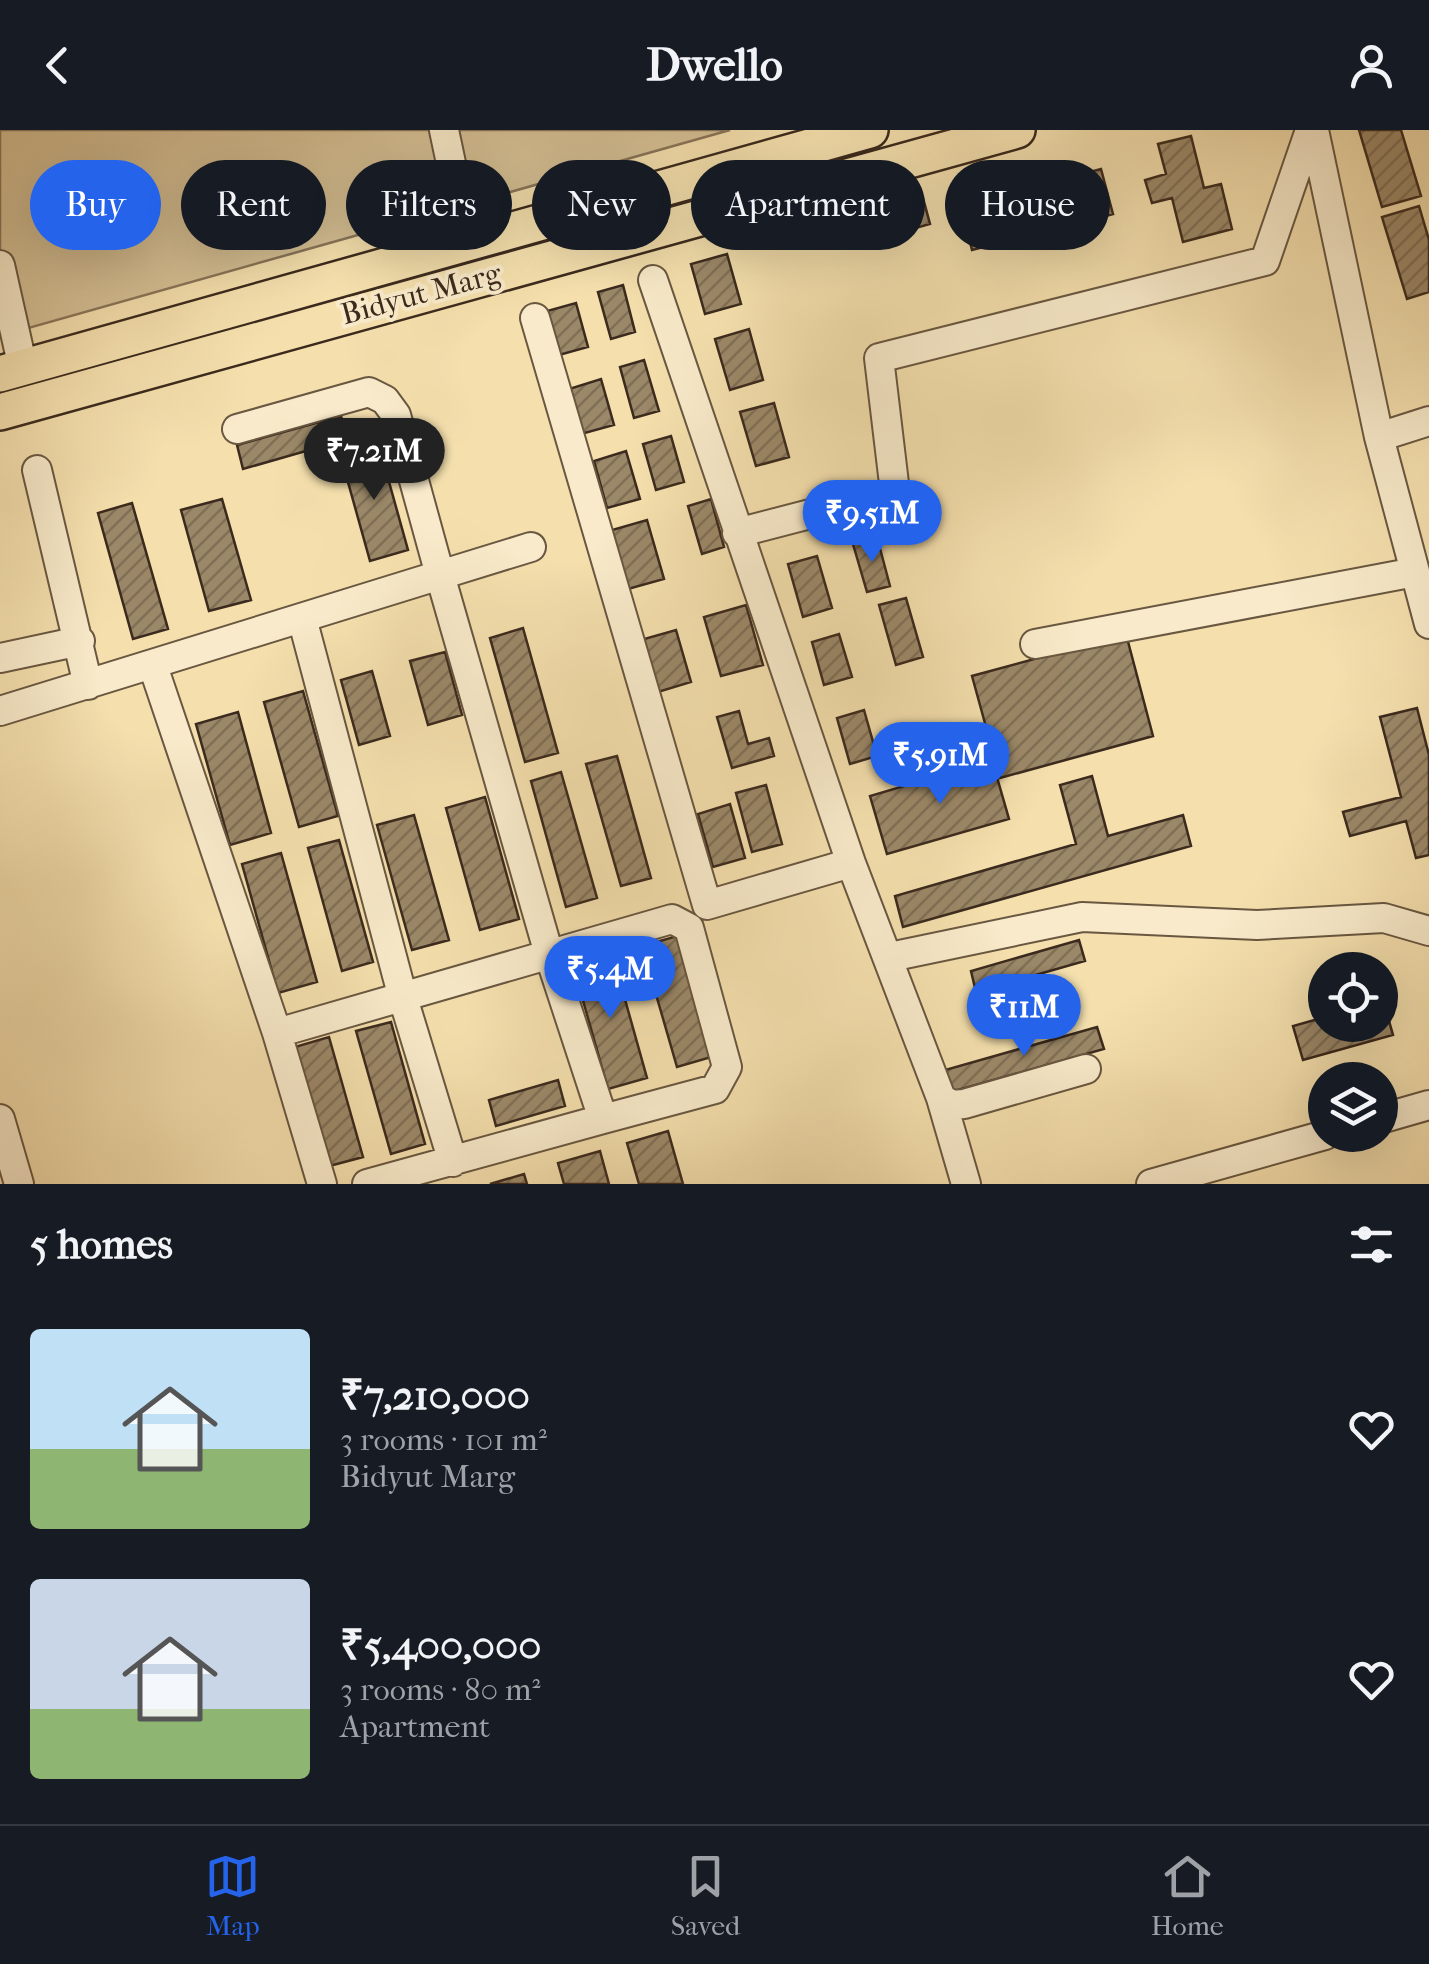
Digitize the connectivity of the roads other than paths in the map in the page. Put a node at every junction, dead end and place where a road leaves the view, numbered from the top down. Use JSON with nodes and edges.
{"nodes":[{"id":1,"x":444,"y":130,"type":"edge"},
{"id":2,"x":870,"y":130,"type":"edge"},
{"id":3,"x":1017,"y":130,"type":"edge"},
{"id":4,"x":1312,"y":130,"type":"edge"},
{"id":5,"x":450,"y":160,"type":"edge"},
{"id":6,"x":512,"y":232,"type":"edge"},
{"id":7,"x":446,"y":250,"type":"edge"},
{"id":8,"x":0,"y":265,"type":"edge"},
{"id":9,"x":653,"y":280,"type":"dead end"},
{"id":10,"x":535,"y":318,"type":"dead end"},
{"id":11,"x":11,"y":371,"type":"edge"},
{"id":12,"x":0,"y":412,"type":"edge"},
{"id":13,"x":1429,"y":421,"type":"edge"},
{"id":14,"x":237,"y":428,"type":"dead end"},
{"id":15,"x":1379,"y":438,"type":"junction"},
{"id":16,"x":37,"y":470,"type":"dead end"},
{"id":17,"x":737,"y":533,"type":"junction"},
{"id":18,"x":531,"y":547,"type":"dead end"},
{"id":19,"x":1415,"y":572,"type":"junction"},
{"id":20,"x":440,"y":575,"type":"junction"},
{"id":21,"x":302,"y":618,"type":"junction"},
{"id":22,"x":1429,"y":624,"type":"edge"},
{"id":23,"x":80,"y":642,"type":"junction"},
{"id":24,"x":1035,"y":644,"type":"dead end"},
{"id":25,"x":0,"y":658,"type":"edge"},
{"id":26,"x":153,"y":666,"type":"junction"},
{"id":27,"x":88,"y":684,"type":"junction"},
{"id":28,"x":0,"y":710,"type":"edge"},
{"id":29,"x":850,"y":863,"type":"junction"},
{"id":30,"x":1429,"y":931,"type":"edge"},
{"id":31,"x":549,"y":954,"type":"junction"},
{"id":32,"x":890,"y":957,"type":"junction"},
{"id":33,"x":403,"y":998,"type":"junction"},
{"id":34,"x":277,"y":1033,"type":"junction"},
{"id":35,"x":1086,"y":1069,"type":"dead end"},
{"id":36,"x":942,"y":1098,"type":"junction"},
{"id":37,"x":1429,"y":1105,"type":"edge"},
{"id":38,"x":1398,"y":1114,"type":"edge"},
{"id":39,"x":0,"y":1118,"type":"edge"},
{"id":40,"x":603,"y":1119,"type":"junction"},
{"id":41,"x":1308,"y":1140,"type":"edge"},
{"id":42,"x":454,"y":1162,"type":"junction"},
{"id":43,"x":19,"y":1184,"type":"edge"},
{"id":44,"x":322,"y":1184,"type":"edge"},
{"id":45,"x":367,"y":1184,"type":"edge"},
{"id":46,"x":966,"y":1184,"type":"edge"},
{"id":47,"x":1151,"y":1184,"type":"edge"}],
"edges":[{"from":1,"to":5,"type":"lane"},
{"from":2,"to":6,"type":"main road","name":"Bidyut Marg"},
{"from":3,"to":12,"type":"main road","name":"Bidyut Marg"},
{"from":4,"to":15,"type":"lane"},
{"from":4,"to":17,"type":"lane"},
{"from":7,"to":11,"type":"main road","name":"Bidyut Marg"},
{"from":8,"to":11,"type":"lane"},
{"from":9,"to":17,"type":"lane"},
{"from":10,"to":29,"type":"lane"},
{"from":13,"to":15,"type":"lane"},
{"from":14,"to":20,"type":"lane"},
{"from":15,"to":19,"type":"lane"},
{"from":16,"to":23,"type":"lane"},
{"from":17,"to":29,"type":"lane"},
{"from":18,"to":20,"type":"lane"},
{"from":19,"to":22,"type":"lane"},
{"from":19,"to":24,"type":"lane"},
{"from":20,"to":21,"type":"lane"},
{"from":20,"to":31,"type":"lane"},
{"from":21,"to":26,"type":"lane"},
{"from":21,"to":33,"type":"lane"},
{"from":23,"to":25,"type":"lane"},
{"from":23,"to":27,"type":"lane"},
{"from":26,"to":27,"type":"lane"},
{"from":26,"to":34,"type":"lane"},
{"from":27,"to":28,"type":"lane"},
{"from":29,"to":32,"type":"lane"},
{"from":30,"to":32,"type":"lane"},
{"from":31,"to":33,"type":"lane"},
{"from":31,"to":40,"type":"lane"},
{"from":31,"to":40,"type":"lane"},
{"from":32,"to":36,"type":"lane"},
{"from":33,"to":34,"type":"lane"},
{"from":33,"to":42,"type":"lane"},
{"from":34,"to":44,"type":"lane"},
{"from":35,"to":36,"type":"lane"},
{"from":36,"to":46,"type":"lane"},
{"from":37,"to":38,"type":"lane"},
{"from":39,"to":43,"type":"lane"},
{"from":40,"to":42,"type":"lane"},
{"from":41,"to":47,"type":"lane"},
{"from":42,"to":45,"type":"lane"}]}
